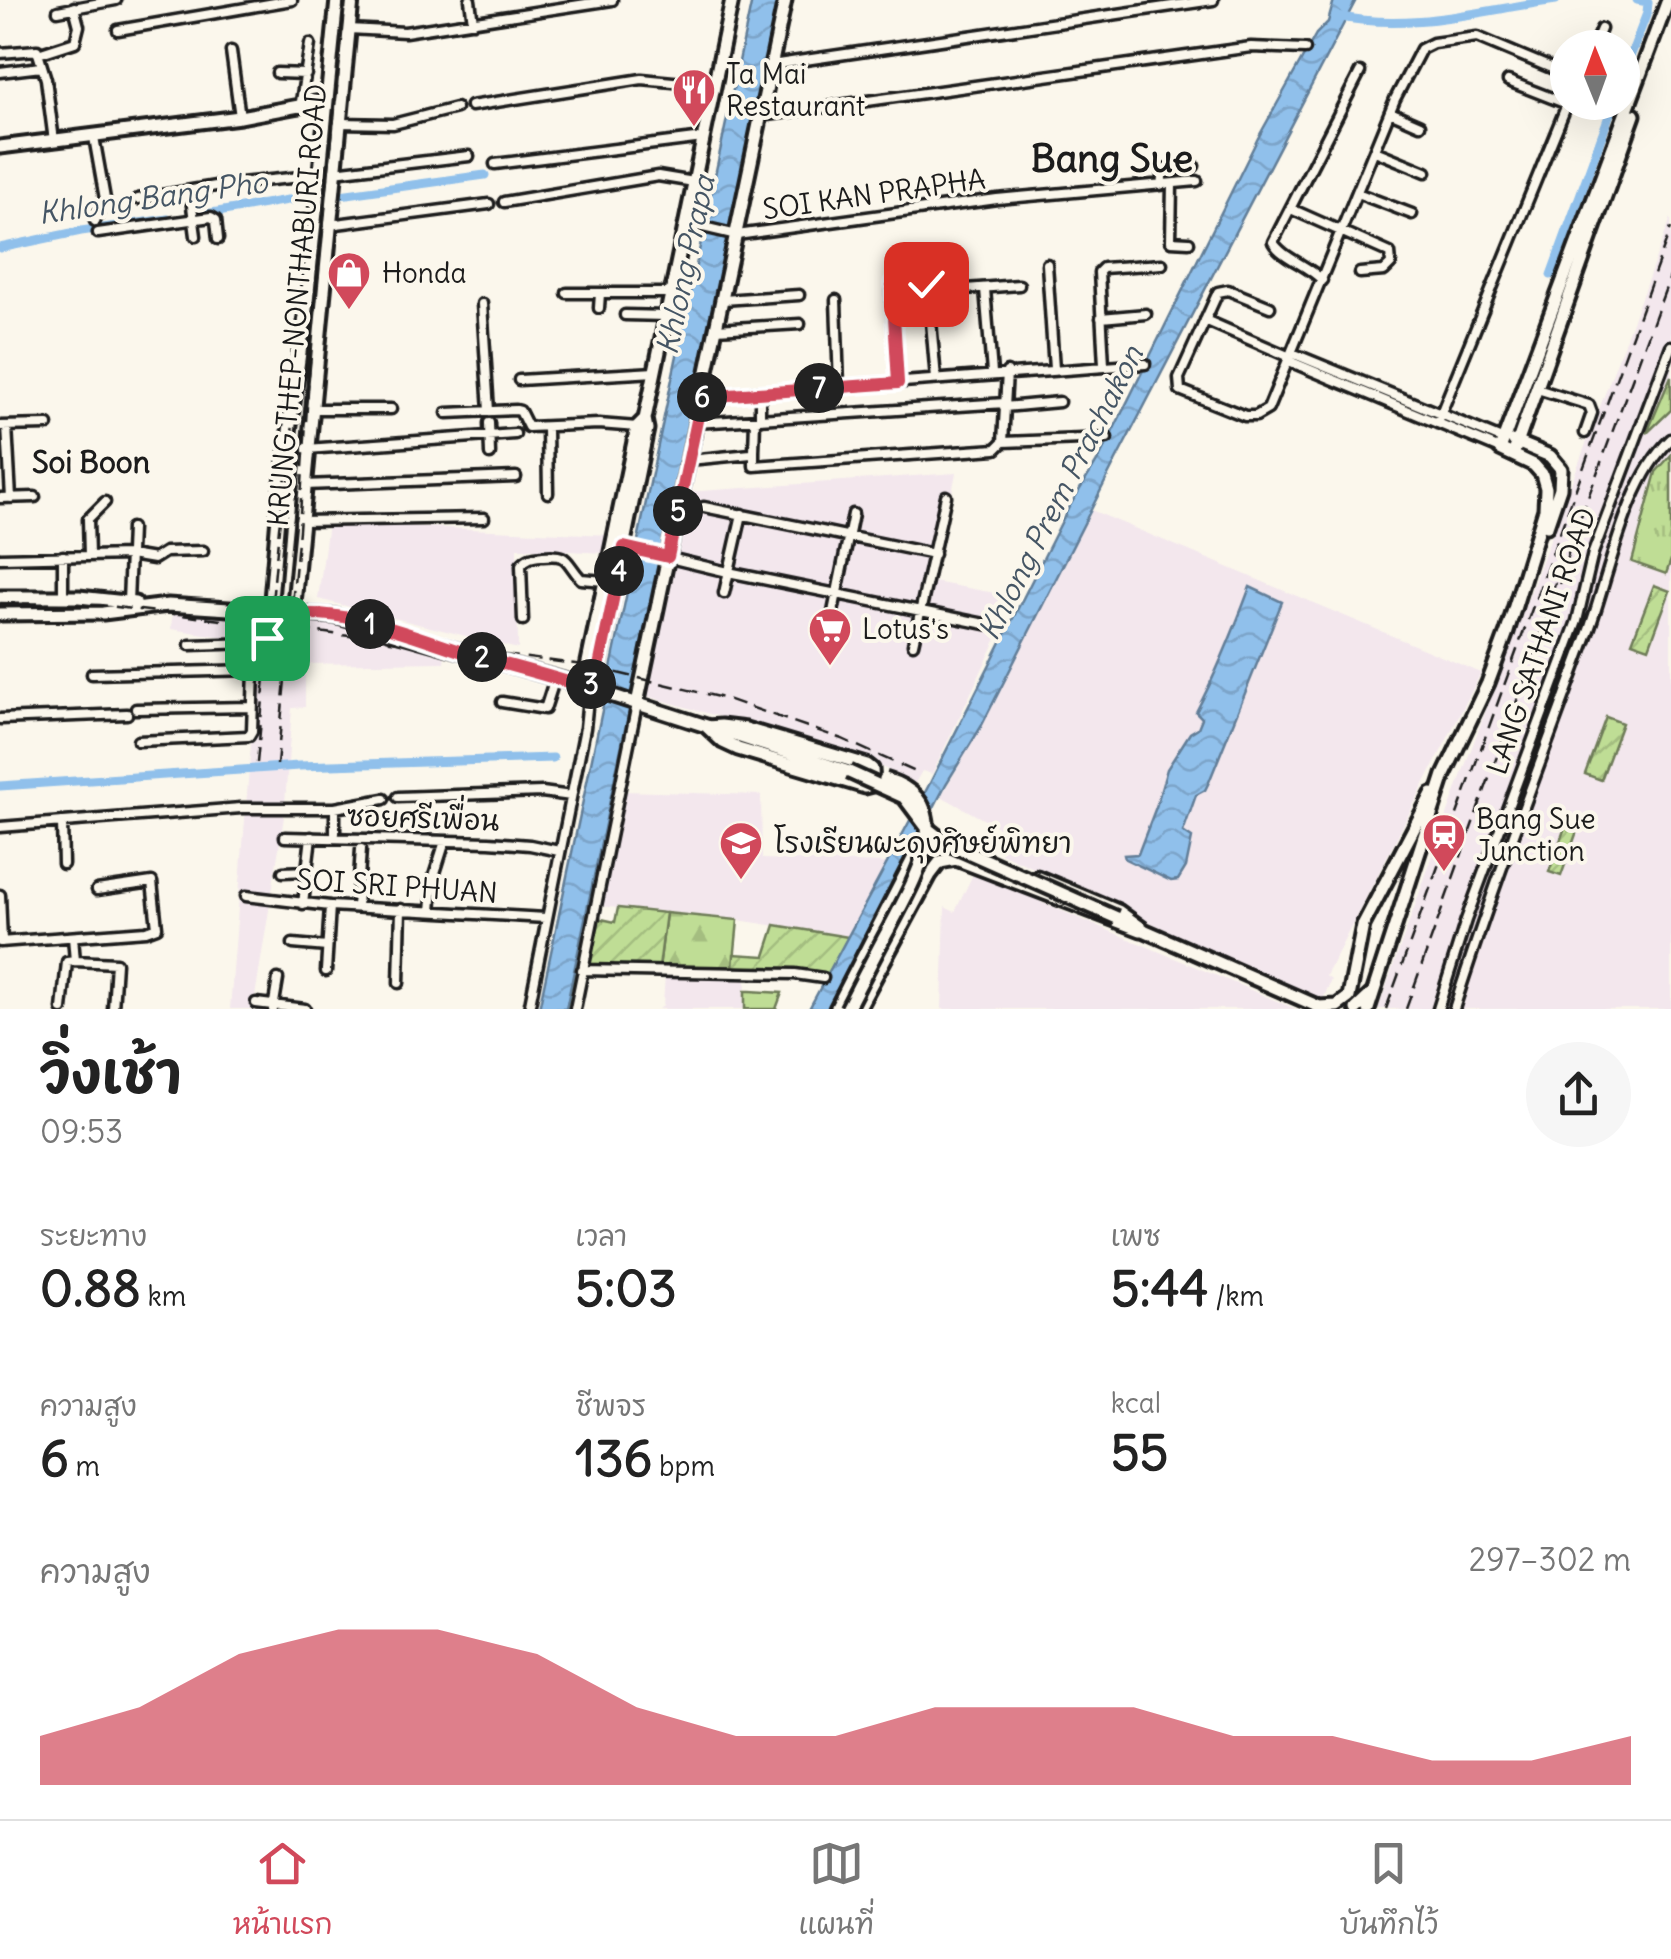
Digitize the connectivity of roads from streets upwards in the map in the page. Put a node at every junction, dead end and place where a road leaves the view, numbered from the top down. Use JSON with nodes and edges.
{"nodes":[{"id":1,"x":116,"y":0,"type":"edge"},
{"id":2,"x":221,"y":0,"type":"edge"},
{"id":3,"x":292,"y":0,"type":"edge"},
{"id":4,"x":337,"y":0,"type":"edge"},
{"id":5,"x":352,"y":0,"type":"edge"},
{"id":6,"x":470,"y":0,"type":"edge"},
{"id":7,"x":612,"y":0,"type":"edge"},
{"id":8,"x":732,"y":0,"type":"edge"},
{"id":9,"x":785,"y":0,"type":"edge"},
{"id":10,"x":1213,"y":0,"type":"edge"},
{"id":11,"x":1668,"y":0,"type":"edge"},
{"id":12,"x":74,"y":8,"type":"junction"},
{"id":13,"x":58,"y":11,"type":"dead end"},
{"id":14,"x":1671,"y":13,"type":"edge"},
{"id":15,"x":224,"y":14,"type":"junction"},
{"id":16,"x":473,"y":22,"type":"junction"},
{"id":17,"x":349,"y":29,"type":"junction"},
{"id":18,"x":118,"y":30,"type":"dead end"},
{"id":19,"x":310,"y":44,"type":"dead end"},
{"id":20,"x":1305,"y":49,"type":"dead end"},
{"id":21,"x":231,"y":51,"type":"dead end"},
{"id":22,"x":0,"y":53,"type":"edge"},
{"id":23,"x":38,"y":54,"type":"junction"},
{"id":24,"x":771,"y":65,"type":"junction"},
{"id":25,"x":41,"y":67,"type":"junction"},
{"id":26,"x":1550,"y":67,"type":"edge"},
{"id":27,"x":0,"y":72,"type":"edge"},
{"id":28,"x":1360,"y":72,"type":"dead end"},
{"id":29,"x":277,"y":73,"type":"dead end"},
{"id":30,"x":306,"y":74,"type":"junction"},
{"id":31,"x":1508,"y":81,"type":"dead end"},
{"id":32,"x":714,"y":86,"type":"junction"},
{"id":33,"x":1550,"y":97,"type":"edge"},
{"id":34,"x":326,"y":101,"type":"junction"},
{"id":35,"x":471,"y":106,"type":"dead end"},
{"id":36,"x":300,"y":108,"type":"junction"},
{"id":37,"x":456,"y":108,"type":"dead end"},
{"id":38,"x":1390,"y":112,"type":"junction"},
{"id":39,"x":761,"y":116,"type":"junction"},
{"id":40,"x":240,"y":117,"type":"junction"},
{"id":41,"x":1560,"y":120,"type":"edge"},
{"id":42,"x":339,"y":123,"type":"junction"},
{"id":43,"x":1420,"y":125,"type":"dead end"},
{"id":44,"x":94,"y":138,"type":"junction"},
{"id":45,"x":704,"y":138,"type":"junction"},
{"id":46,"x":54,"y":141,"type":"junction"},
{"id":47,"x":0,"y":147,"type":"edge"},
{"id":48,"x":1374,"y":150,"type":"junction"},
{"id":49,"x":469,"y":156,"type":"dead end"},
{"id":50,"x":495,"y":164,"type":"dead end"},
{"id":51,"x":1194,"y":166,"type":"dead end"},
{"id":52,"x":334,"y":172,"type":"junction"},
{"id":53,"x":1426,"y":172,"type":"dead end"},
{"id":54,"x":320,"y":173,"type":"junction"},
{"id":55,"x":694,"y":182,"type":"junction"},
{"id":56,"x":1197,"y":182,"type":"dead end"},
{"id":57,"x":1172,"y":184,"type":"junction"},
{"id":58,"x":1161,"y":185,"type":"junction"},
{"id":59,"x":190,"y":191,"type":"junction"},
{"id":60,"x":1358,"y":192,"type":"junction"},
{"id":61,"x":138,"y":200,"type":"dead end"},
{"id":62,"x":504,"y":202,"type":"dead end"},
{"id":63,"x":488,"y":204,"type":"dead end"},
{"id":64,"x":1291,"y":208,"type":"junction"},
{"id":65,"x":1412,"y":214,"type":"dead end"},
{"id":66,"x":193,"y":217,"type":"junction"},
{"id":67,"x":95,"y":221,"type":"dead end"},
{"id":68,"x":686,"y":223,"type":"junction"},
{"id":69,"x":329,"y":225,"type":"junction"},
{"id":70,"x":1342,"y":232,"type":"junction"},
{"id":71,"x":98,"y":233,"type":"dead end"},
{"id":72,"x":734,"y":235,"type":"junction"},
{"id":73,"x":196,"y":236,"type":"dead end"},
{"id":74,"x":218,"y":239,"type":"dead end"},
{"id":75,"x":1189,"y":242,"type":"dead end"},
{"id":76,"x":1047,"y":264,"type":"dead end"},
{"id":77,"x":1162,"y":264,"type":"dead end"},
{"id":78,"x":1360,"y":273,"type":"dead end"},
{"id":79,"x":1322,"y":280,"type":"junction"},
{"id":80,"x":1019,"y":285,"type":"dead end"},
{"id":81,"x":985,"y":288,"type":"junction"},
{"id":82,"x":952,"y":290,"type":"dead end"},
{"id":83,"x":672,"y":292,"type":"junction"},
{"id":84,"x":567,"y":293,"type":"dead end"},
{"id":85,"x":600,"y":293,"type":"junction"},
{"id":86,"x":799,"y":295,"type":"dead end"},
{"id":87,"x":723,"y":300,"type":"junction"},
{"id":88,"x":836,"y":300,"type":"dead end"},
{"id":89,"x":482,"y":304,"type":"dead end"},
{"id":90,"x":1270,"y":307,"type":"dead end"},
{"id":91,"x":599,"y":308,"type":"dead end"},
{"id":92,"x":1146,"y":314,"type":"dead end"},
{"id":93,"x":624,"y":315,"type":"dead end"},
{"id":94,"x":667,"y":316,"type":"junction"},
{"id":95,"x":1101,"y":318,"type":"junction"},
{"id":96,"x":1204,"y":320,"type":"junction"},
{"id":97,"x":800,"y":324,"type":"dead end"},
{"id":98,"x":716,"y":329,"type":"junction"},
{"id":99,"x":1671,"y":346,"type":"edge"},
{"id":100,"x":1290,"y":357,"type":"junction"},
{"id":101,"x":1668,"y":362,"type":"edge"},
{"id":102,"x":1144,"y":364,"type":"dead end"},
{"id":103,"x":1104,"y":365,"type":"junction"},
{"id":104,"x":1054,"y":368,"type":"junction"},
{"id":105,"x":655,"y":372,"type":"junction"},
{"id":106,"x":1006,"y":372,"type":"junction"},
{"id":107,"x":992,"y":374,"type":"junction"},
{"id":108,"x":936,"y":379,"type":"junction"},
{"id":109,"x":519,"y":380,"type":"dead end"},
{"id":110,"x":898,"y":383,"type":"junction"},
{"id":111,"x":839,"y":386,"type":"junction"},
{"id":112,"x":1537,"y":388,"type":"junction"},
{"id":113,"x":760,"y":392,"type":"junction"},
{"id":114,"x":702,"y":397,"type":"junction"},
{"id":115,"x":1059,"y":402,"type":"dead end"},
{"id":116,"x":1004,"y":405,"type":"junction"},
{"id":117,"x":391,"y":408,"type":"dead end"},
{"id":118,"x":310,"y":410,"type":"junction"},
{"id":119,"x":489,"y":412,"type":"junction"},
{"id":120,"x":448,"y":413,"type":"dead end"},
{"id":121,"x":1439,"y":418,"type":"junction"},
{"id":122,"x":757,"y":420,"type":"junction"},
{"id":123,"x":489,"y":423,"type":"dead end"},
{"id":124,"x":641,"y":423,"type":"junction"},
{"id":125,"x":696,"y":423,"type":"junction"},
{"id":126,"x":48,"y":425,"type":"dead end"},
{"id":127,"x":4,"y":426,"type":"edge"},
{"id":128,"x":546,"y":428,"type":"junction"},
{"id":129,"x":1584,"y":433,"type":"dead end"},
{"id":130,"x":515,"y":434,"type":"dead end"},
{"id":131,"x":489,"y":436,"type":"junction"},
{"id":132,"x":1107,"y":438,"type":"dead end"},
{"id":133,"x":1671,"y":439,"type":"edge"},
{"id":134,"x":1003,"y":442,"type":"junction"},
{"id":135,"x":1502,"y":444,"type":"junction"},
{"id":136,"x":1516,"y":448,"type":"junction"},
{"id":137,"x":307,"y":449,"type":"junction"},
{"id":138,"x":754,"y":452,"type":"junction"},
{"id":139,"x":490,"y":454,"type":"dead end"},
{"id":140,"x":688,"y":460,"type":"junction"},
{"id":141,"x":516,"y":477,"type":"dead end"},
{"id":142,"x":303,"y":485,"type":"junction"},
{"id":143,"x":548,"y":493,"type":"dead end"},
{"id":144,"x":946,"y":496,"type":"dead end"},
{"id":145,"x":35,"y":497,"type":"dead end"},
{"id":146,"x":0,"y":498,"type":"edge"},
{"id":147,"x":10,"y":498,"type":"junction"},
{"id":148,"x":105,"y":502,"type":"dead end"},
{"id":149,"x":704,"y":507,"type":"dead end"},
{"id":150,"x":742,"y":514,"type":"junction"},
{"id":151,"x":853,"y":514,"type":"dead end"},
{"id":152,"x":484,"y":518,"type":"dead end"},
{"id":153,"x":300,"y":520,"type":"junction"},
{"id":154,"x":131,"y":528,"type":"dead end"},
{"id":155,"x":849,"y":536,"type":"junction"},
{"id":156,"x":628,"y":548,"type":"junction"},
{"id":157,"x":204,"y":551,"type":"dead end"},
{"id":158,"x":934,"y":554,"type":"junction"},
{"id":159,"x":130,"y":555,"type":"junction"},
{"id":160,"x":63,"y":556,"type":"junction"},
{"id":161,"x":90,"y":556,"type":"junction"},
{"id":162,"x":667,"y":557,"type":"junction"},
{"id":163,"x":0,"y":558,"type":"edge"},
{"id":164,"x":1529,"y":567,"type":"junction"},
{"id":165,"x":728,"y":572,"type":"junction"},
{"id":166,"x":605,"y":581,"type":"junction"},
{"id":167,"x":724,"y":593,"type":"dead end"},
{"id":168,"x":837,"y":594,"type":"junction"},
{"id":169,"x":63,"y":596,"type":"junction"},
{"id":170,"x":0,"y":598,"type":"edge"},
{"id":171,"x":128,"y":602,"type":"junction"},
{"id":172,"x":147,"y":606,"type":"junction"},
{"id":173,"x":921,"y":611,"type":"junction"},
{"id":174,"x":0,"y":614,"type":"edge"},
{"id":175,"x":293,"y":614,"type":"junction"},
{"id":176,"x":274,"y":615,"type":"junction"},
{"id":177,"x":523,"y":620,"type":"dead end"},
{"id":178,"x":259,"y":622,"type":"dead end"},
{"id":179,"x":990,"y":625,"type":"dead end"},
{"id":180,"x":830,"y":626,"type":"dead end"},
{"id":181,"x":913,"y":644,"type":"dead end"},
{"id":182,"x":190,"y":645,"type":"dead end"},
{"id":183,"x":254,"y":670,"type":"junction"},
{"id":184,"x":92,"y":674,"type":"dead end"},
{"id":185,"x":554,"y":678,"type":"junction"},
{"id":186,"x":589,"y":689,"type":"junction"},
{"id":187,"x":502,"y":702,"type":"dead end"},
{"id":188,"x":636,"y":703,"type":"junction"},
{"id":189,"x":251,"y":707,"type":"junction"},
{"id":190,"x":0,"y":719,"type":"edge"},
{"id":191,"x":707,"y":727,"type":"junction"},
{"id":192,"x":138,"y":741,"type":"dead end"},
{"id":193,"x":1444,"y":775,"type":"junction"},
{"id":194,"x":570,"y":796,"type":"junction"},
{"id":195,"x":398,"y":797,"type":"dead end"},
{"id":196,"x":384,"y":800,"type":"dead end"},
{"id":197,"x":335,"y":808,"type":"junction"},
{"id":198,"x":62,"y":822,"type":"junction"},
{"id":199,"x":0,"y":828,"type":"edge"},
{"id":200,"x":928,"y":829,"type":"junction"},
{"id":201,"x":335,"y":833,"type":"dead end"},
{"id":202,"x":311,"y":837,"type":"junction"},
{"id":203,"x":285,"y":838,"type":"dead end"},
{"id":204,"x":445,"y":841,"type":"junction"},
{"id":205,"x":972,"y":848,"type":"junction"},
{"id":206,"x":361,"y":849,"type":"dead end"},
{"id":207,"x":559,"y":851,"type":"junction"},
{"id":208,"x":965,"y":862,"type":"junction"},
{"id":209,"x":64,"y":864,"type":"dead end"},
{"id":210,"x":1390,"y":869,"type":"junction"},
{"id":211,"x":307,"y":871,"type":"junction"},
{"id":212,"x":283,"y":872,"type":"dead end"},
{"id":213,"x":1410,"y":876,"type":"junction"},
{"id":214,"x":97,"y":890,"type":"dead end"},
{"id":215,"x":0,"y":895,"type":"edge"},
{"id":216,"x":246,"y":896,"type":"dead end"},
{"id":217,"x":303,"y":904,"type":"junction"},
{"id":218,"x":330,"y":906,"type":"junction"},
{"id":219,"x":356,"y":907,"type":"junction"},
{"id":220,"x":401,"y":909,"type":"junction"},
{"id":221,"x":431,"y":911,"type":"junction"},
{"id":222,"x":546,"y":918,"type":"junction"},
{"id":223,"x":1147,"y":931,"type":"junction"},
{"id":224,"x":73,"y":937,"type":"junction"},
{"id":225,"x":1,"y":942,"type":"edge"},
{"id":226,"x":293,"y":944,"type":"dead end"},
{"id":227,"x":327,"y":947,"type":"junction"},
{"id":228,"x":74,"y":961,"type":"junction"},
{"id":229,"x":582,"y":970,"type":"junction"},
{"id":230,"x":326,"y":971,"type":"dead end"},
{"id":231,"x":823,"y":978,"type":"dead end"},
{"id":232,"x":278,"y":980,"type":"dead end"},
{"id":233,"x":398,"y":983,"type":"dead end"},
{"id":234,"x":1375,"y":991,"type":"junction"},
{"id":235,"x":256,"y":1004,"type":"dead end"},
{"id":236,"x":273,"y":1008,"type":"edge"},
{"id":237,"x":1321,"y":1008,"type":"edge"},
{"id":238,"x":62,"y":1009,"type":"edge"},
{"id":239,"x":114,"y":1009,"type":"edge"},
{"id":240,"x":306,"y":1009,"type":"edge"},
{"id":241,"x":529,"y":1009,"type":"edge"},
{"id":242,"x":575,"y":1009,"type":"edge"},
{"id":243,"x":836,"y":1009,"type":"edge"},
{"id":244,"x":846,"y":1009,"type":"edge"},
{"id":245,"x":858,"y":1009,"type":"edge"},
{"id":246,"x":1356,"y":1009,"type":"edge"},
{"id":247,"x":1368,"y":1009,"type":"edge"},
{"id":248,"x":1438,"y":1009,"type":"edge"},
{"id":249,"x":1454,"y":1009,"type":"edge"}],
"edges":[{"from":1,"to":12,"type":"street"},
{"from":2,"to":15,"type":"street"},
{"from":3,"to":15,"type":"street"},
{"from":4,"to":34,"type":"street","name":"KRUNG THEP-NONTHABURI ROAD"},
{"from":5,"to":17,"type":"street","name":"KRUNG THEP-NONTHABURI ROAD"},
{"from":6,"to":16,"type":"street"},
{"from":7,"to":16,"type":"street"},
{"from":8,"to":32,"type":"street"},
{"from":9,"to":24,"type":"street"},
{"from":10,"to":24,"type":"street"},
{"from":11,"to":135,"type":"street"},
{"from":12,"to":13,"type":"street"},
{"from":12,"to":23,"type":"street"},
{"from":14,"to":112,"type":"street"},
{"from":15,"to":18,"type":"street"},
{"from":16,"to":17,"type":"street"},
{"from":17,"to":42,"type":"street","name":"KRUNG THEP-NONTHABURI ROAD"},
{"from":19,"to":30,"type":"street"},
{"from":20,"to":39,"type":"street"},
{"from":21,"to":40,"type":"street"},
{"from":22,"to":23,"type":"street"},
{"from":23,"to":25,"type":"street"},
{"from":24,"to":39,"type":"street"},
{"from":25,"to":27,"type":"street"},
{"from":25,"to":46,"type":"street"},
{"from":26,"to":38,"type":"street"},
{"from":28,"to":64,"type":"street"},
{"from":29,"to":30,"type":"street"},
{"from":30,"to":36,"type":"street"},
{"from":31,"to":33,"type":"street"},
{"from":32,"to":35,"type":"street"},
{"from":32,"to":45,"type":"street"},
{"from":34,"to":36,"type":"street"},
{"from":34,"to":54,"type":"street","name":"KRUNG THEP-NONTHABURI ROAD"},
{"from":36,"to":40,"type":"street"},
{"from":37,"to":42,"type":"street"},
{"from":38,"to":43,"type":"street"},
{"from":38,"to":48,"type":"street"},
{"from":39,"to":72,"type":"street"},
{"from":40,"to":44,"type":"street"},
{"from":41,"to":121,"type":"street"},
{"from":42,"to":52,"type":"street","name":"KRUNG THEP-NONTHABURI ROAD"},
{"from":44,"to":46,"type":"street"},
{"from":44,"to":67,"type":"street"},
{"from":45,"to":50,"type":"street"},
{"from":45,"to":55,"type":"street"},
{"from":46,"to":47,"type":"street"},
{"from":48,"to":53,"type":"street"},
{"from":48,"to":60,"type":"street"},
{"from":49,"to":52,"type":"street"},
{"from":51,"to":58,"type":"street"},
{"from":52,"to":54,"type":"street"},
{"from":52,"to":69,"type":"street","name":"KRUNG THEP-NONTHABURI ROAD"},
{"from":54,"to":59,"type":"street"},
{"from":54,"to":176,"type":"street","name":"KRUNG THEP-NONTHABURI ROAD"},
{"from":55,"to":62,"type":"street"},
{"from":55,"to":68,"type":"street"},
{"from":56,"to":57,"type":"street","name":"SOI KAN PRAPHA"},
{"from":57,"to":58,"type":"street","name":"SOI KAN PRAPHA"},
{"from":57,"to":75,"type":"street"},
{"from":58,"to":72,"type":"street","name":"SOI KAN PRAPHA"},
{"from":59,"to":61,"type":"street"},
{"from":59,"to":66,"type":"street"},
{"from":60,"to":65,"type":"street"},
{"from":60,"to":70,"type":"street"},
{"from":63,"to":69,"type":"street"},
{"from":64,"to":70,"type":"street"},
{"from":64,"to":79,"type":"street"},
{"from":66,"to":71,"type":"street"},
{"from":66,"to":73,"type":"street"},
{"from":66,"to":74,"type":"street"},
{"from":68,"to":72,"type":"street","name":"SOI KAN PRAPHA"},
{"from":68,"to":83,"type":"street"},
{"from":69,"to":118,"type":"street","name":"KRUNG THEP-NONTHABURI ROAD"},
{"from":70,"to":78,"type":"street"},
{"from":70,"to":79,"type":"street"},
{"from":72,"to":87,"type":"street"},
{"from":76,"to":104,"type":"street"},
{"from":77,"to":95,"type":"street"},
{"from":79,"to":100,"type":"street"},
{"from":80,"to":81,"type":"street"},
{"from":81,"to":82,"type":"street"},
{"from":81,"to":107,"type":"street"},
{"from":83,"to":85,"type":"street"},
{"from":83,"to":94,"type":"street"},
{"from":84,"to":85,"type":"street"},
{"from":85,"to":91,"type":"street"},
{"from":86,"to":87,"type":"street"},
{"from":87,"to":98,"type":"street"},
{"from":88,"to":111,"type":"street"},
{"from":89,"to":119,"type":"street"},
{"from":90,"to":96,"type":"street"},
{"from":92,"to":95,"type":"street"},
{"from":93,"to":94,"type":"street"},
{"from":94,"to":105,"type":"street"},
{"from":95,"to":103,"type":"street"},
{"from":96,"to":100,"type":"street"},
{"from":96,"to":100,"type":"street"},
{"from":97,"to":98,"type":"street"},
{"from":98,"to":114,"type":"street"},
{"from":99,"to":101,"type":"street","name":"LANG SATHANI ROAD"},
{"from":100,"to":121,"type":"street"},
{"from":101,"to":248,"type":"street","name":"LANG SATHANI ROAD"},
{"from":102,"to":103,"type":"street"},
{"from":103,"to":104,"type":"street"},
{"from":104,"to":106,"type":"street"},
{"from":105,"to":109,"type":"street"},
{"from":105,"to":124,"type":"street"},
{"from":106,"to":107,"type":"street"},
{"from":106,"to":116,"type":"street"},
{"from":107,"to":108,"type":"street"},
{"from":108,"to":110,"type":"street"},
{"from":108,"to":110,"type":"street"},
{"from":110,"to":111,"type":"street"},
{"from":111,"to":113,"type":"street"},
{"from":112,"to":129,"type":"street"},
{"from":112,"to":136,"type":"street"},
{"from":113,"to":114,"type":"street"},
{"from":113,"to":122,"type":"street"},
{"from":114,"to":125,"type":"street"},
{"from":115,"to":116,"type":"street"},
{"from":116,"to":122,"type":"street"},
{"from":116,"to":134,"type":"street"},
{"from":117,"to":118,"type":"street"},
{"from":118,"to":137,"type":"street","name":"KRUNG THEP-NONTHABURI ROAD"},
{"from":119,"to":120,"type":"street"},
{"from":119,"to":128,"type":"street"},
{"from":121,"to":135,"type":"street"},
{"from":122,"to":125,"type":"street"},
{"from":122,"to":138,"type":"street"},
{"from":123,"to":131,"type":"street"},
{"from":124,"to":128,"type":"street"},
{"from":124,"to":156,"type":"street"},
{"from":124,"to":166,"type":"street"},
{"from":125,"to":140,"type":"street"},
{"from":126,"to":127,"type":"street"},
{"from":127,"to":147,"type":"street"},
{"from":128,"to":143,"type":"street"},
{"from":130,"to":131,"type":"street"},
{"from":131,"to":137,"type":"street"},
{"from":131,"to":139,"type":"street"},
{"from":132,"to":134,"type":"street"},
{"from":133,"to":249,"type":"street","name":"LANG SATHANI ROAD"},
{"from":134,"to":138,"type":"street"},
{"from":135,"to":136,"type":"street"},
{"from":136,"to":164,"type":"street"},
{"from":136,"to":164,"type":"street"},
{"from":137,"to":142,"type":"street","name":"KRUNG THEP-NONTHABURI ROAD"},
{"from":138,"to":140,"type":"street"},
{"from":140,"to":162,"type":"street"},
{"from":141,"to":142,"type":"street"},
{"from":142,"to":153,"type":"street","name":"KRUNG THEP-NONTHABURI ROAD"},
{"from":144,"to":158,"type":"street"},
{"from":145,"to":147,"type":"street"},
{"from":146,"to":147,"type":"street"},
{"from":148,"to":161,"type":"street"},
{"from":149,"to":150,"type":"street"},
{"from":150,"to":155,"type":"street"},
{"from":150,"to":165,"type":"street"},
{"from":151,"to":155,"type":"street"},
{"from":152,"to":153,"type":"street"},
{"from":153,"to":175,"type":"street","name":"KRUNG THEP-NONTHABURI ROAD"},
{"from":154,"to":159,"type":"street"},
{"from":155,"to":158,"type":"street"},
{"from":155,"to":168,"type":"street"},
{"from":156,"to":162,"type":"street"},
{"from":156,"to":186,"type":"street"},
{"from":157,"to":159,"type":"street"},
{"from":158,"to":173,"type":"street"},
{"from":159,"to":161,"type":"street"},
{"from":159,"to":171,"type":"street"},
{"from":160,"to":161,"type":"street"},
{"from":160,"to":163,"type":"street"},
{"from":160,"to":169,"type":"street"},
{"from":162,"to":165,"type":"street"},
{"from":162,"to":188,"type":"street"},
{"from":164,"to":193,"type":"street"},
{"from":165,"to":167,"type":"street"},
{"from":165,"to":168,"type":"street"},
{"from":166,"to":177,"type":"street"},
{"from":166,"to":186,"type":"street"},
{"from":168,"to":173,"type":"street"},
{"from":168,"to":180,"type":"street"},
{"from":169,"to":170,"type":"street"},
{"from":169,"to":171,"type":"street"},
{"from":171,"to":172,"type":"street"},
{"from":172,"to":174,"type":"street"},
{"from":172,"to":176,"type":"street"},
{"from":173,"to":179,"type":"street"},
{"from":173,"to":181,"type":"street"},
{"from":175,"to":176,"type":"street"},
{"from":175,"to":185,"type":"street"},
{"from":176,"to":183,"type":"street"},
{"from":178,"to":182,"type":"street"},
{"from":183,"to":184,"type":"street"},
{"from":183,"to":189,"type":"street"},
{"from":185,"to":186,"type":"street"},
{"from":185,"to":187,"type":"street"},
{"from":186,"to":188,"type":"street"},
{"from":186,"to":194,"type":"street"},
{"from":188,"to":191,"type":"street"},
{"from":188,"to":229,"type":"street"},
{"from":189,"to":190,"type":"street"},
{"from":189,"to":192,"type":"street"},
{"from":191,"to":191,"type":"street"},
{"from":191,"to":200,"type":"street","bridge":true},
{"from":193,"to":210,"type":"street"},
{"from":193,"to":213,"type":"street"},
{"from":194,"to":195,"type":"street"},
{"from":194,"to":207,"type":"street"},
{"from":196,"to":197,"type":"street"},
{"from":197,"to":198,"type":"street"},
{"from":197,"to":201,"type":"street"},
{"from":198,"to":199,"type":"street"},
{"from":198,"to":209,"type":"street"},
{"from":200,"to":223,"type":"street","bridge":true},
{"from":200,"to":244,"type":"street","bridge":true},
{"from":202,"to":203,"type":"street","name":"ซอยศรีเพื่อน"},
{"from":202,"to":204,"type":"street","name":"ซอยศรีเพื่อน"},
{"from":202,"to":211,"type":"street"},
{"from":204,"to":207,"type":"street","name":"ซอยศรีเพื่อน"},
{"from":204,"to":221,"type":"street"},
{"from":205,"to":208,"type":"street"},
{"from":205,"to":223,"type":"street"},
{"from":205,"to":243,"type":"street"},
{"from":206,"to":219,"type":"street"},
{"from":207,"to":222,"type":"street"},
{"from":208,"to":223,"type":"street"},
{"from":208,"to":245,"type":"street"},
{"from":210,"to":213,"type":"street"},
{"from":210,"to":237,"type":"street"},
{"from":211,"to":212,"type":"street"},
{"from":211,"to":217,"type":"street"},
{"from":213,"to":234,"type":"street"},
{"from":214,"to":224,"type":"street"},
{"from":215,"to":225,"type":"street"},
{"from":216,"to":217,"type":"street","name":"SOI SRI PHUAN"},
{"from":217,"to":218,"type":"street","name":"SOI SRI PHUAN"},
{"from":218,"to":219,"type":"street","name":"SOI SRI PHUAN"},
{"from":218,"to":227,"type":"street"},
{"from":219,"to":220,"type":"street","name":"SOI SRI PHUAN"},
{"from":220,"to":221,"type":"street","name":"SOI SRI PHUAN"},
{"from":220,"to":233,"type":"street"},
{"from":221,"to":222,"type":"street","name":"SOI SRI PHUAN"},
{"from":222,"to":241,"type":"street"},
{"from":223,"to":237,"type":"street"},
{"from":224,"to":225,"type":"street"},
{"from":224,"to":228,"type":"street"},
{"from":226,"to":227,"type":"street"},
{"from":227,"to":230,"type":"street"},
{"from":228,"to":238,"type":"street"},
{"from":228,"to":239,"type":"street"},
{"from":229,"to":231,"type":"street"},
{"from":229,"to":242,"type":"street"},
{"from":232,"to":236,"type":"street"},
{"from":234,"to":246,"type":"street"},
{"from":234,"to":247,"type":"street"},
{"from":235,"to":236,"type":"street"},
{"from":236,"to":240,"type":"street"}]}
